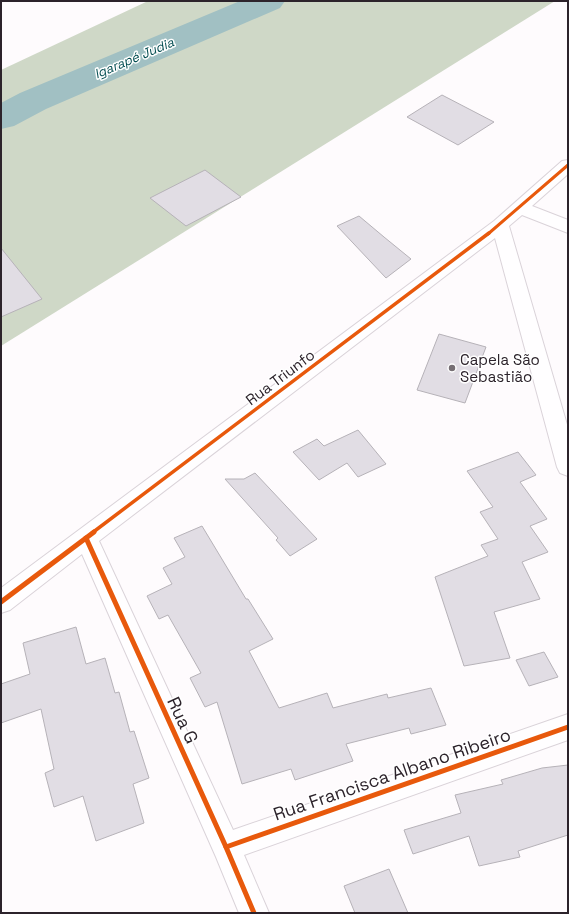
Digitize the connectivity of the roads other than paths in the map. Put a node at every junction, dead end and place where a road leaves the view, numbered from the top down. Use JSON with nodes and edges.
{"nodes":[{"id":1,"x":568,"y":165,"type":"edge"},
{"id":2,"x":521,"y":208,"type":"junction"},
{"id":3,"x":500,"y":226,"type":"junction"},
{"id":4,"x":568,"y":227,"type":"edge"},
{"id":5,"x":568,"y":467,"type":"edge"},
{"id":6,"x":86,"y":538,"type":"junction"},
{"id":7,"x":1,"y":602,"type":"edge"},
{"id":8,"x":568,"y":727,"type":"edge"},
{"id":9,"x":226,"y":846,"type":"junction"},
{"id":10,"x":254,"y":913,"type":"edge"}],
"edges":[{"from":1,"to":2,"type":"street","name":"Rua Triunfo"},
{"from":2,"to":3,"type":"street","name":"Rua Triunfo"},
{"from":2,"to":4,"type":"street"},
{"from":3,"to":5,"type":"street"},
{"from":3,"to":6,"type":"street","name":"Rua Triunfo"},
{"from":6,"to":7,"type":"street","name":"Rua Triunfo"},
{"from":6,"to":9,"type":"street","name":"Rua G"},
{"from":8,"to":9,"type":"street","name":"Rua Francisca Albano Ribeiro"},
{"from":9,"to":10,"type":"street","name":"Rua G"}]}
